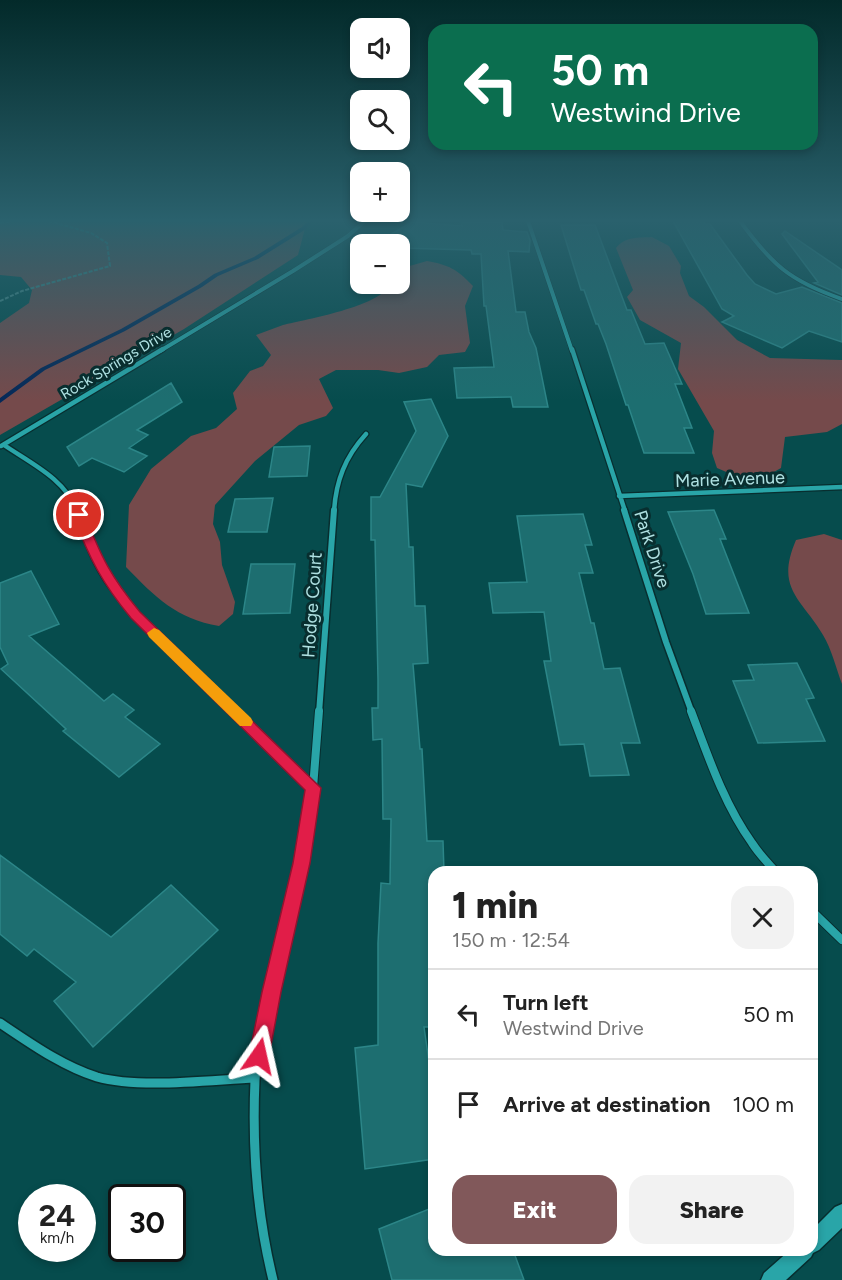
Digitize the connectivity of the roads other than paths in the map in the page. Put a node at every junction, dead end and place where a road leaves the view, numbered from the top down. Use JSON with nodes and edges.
{"nodes":[{"id":1,"x":277,"y":281,"type":"edge"},
{"id":2,"x":549,"y":281,"type":"edge"},
{"id":3,"x":796,"y":281,"type":"edge"},
{"id":4,"x":842,"y":300,"type":"edge"},
{"id":5,"x":366,"y":434,"type":"dead end"},
{"id":6,"x":2,"y":446,"type":"edge"},
{"id":7,"x":842,"y":487,"type":"edge"},
{"id":8,"x":619,"y":496,"type":"junction"},
{"id":9,"x":313,"y":788,"type":"junction"},
{"id":10,"x":771,"y":866,"type":"edge"},
{"id":11,"x":818,"y":917,"type":"edge"},
{"id":12,"x":842,"y":940,"type":"edge"},
{"id":13,"x":0,"y":1023,"type":"edge"},
{"id":14,"x":255,"y":1078,"type":"junction"},
{"id":15,"x":842,"y":1214,"type":"edge"},
{"id":16,"x":818,"y":1237,"type":"edge"},
{"id":17,"x":797,"y":1256,"type":"edge"},
{"id":18,"x":273,"y":1280,"type":"edge"},
{"id":19,"x":771,"y":1280,"type":"edge"}],
"edges":[{"from":1,"to":6,"type":"street","name":"Rock Springs Drive"},
{"from":2,"to":8,"type":"street","name":"Park Drive"},
{"from":3,"to":4,"type":"street"},
{"from":5,"to":9,"type":"street","name":"Hodge Court"},
{"from":6,"to":9,"type":"street"},
{"from":7,"to":8,"type":"street","name":"Marie Avenue"},
{"from":8,"to":10,"type":"street","name":"Park Drive"},
{"from":9,"to":14,"type":"street","name":"Hodge Court"},
{"from":11,"to":12,"type":"street"},
{"from":13,"to":14,"type":"street"},
{"from":14,"to":18,"type":"street","name":"Hodge Court"},
{"from":15,"to":16,"type":"street"},
{"from":17,"to":19,"type":"street"}]}
